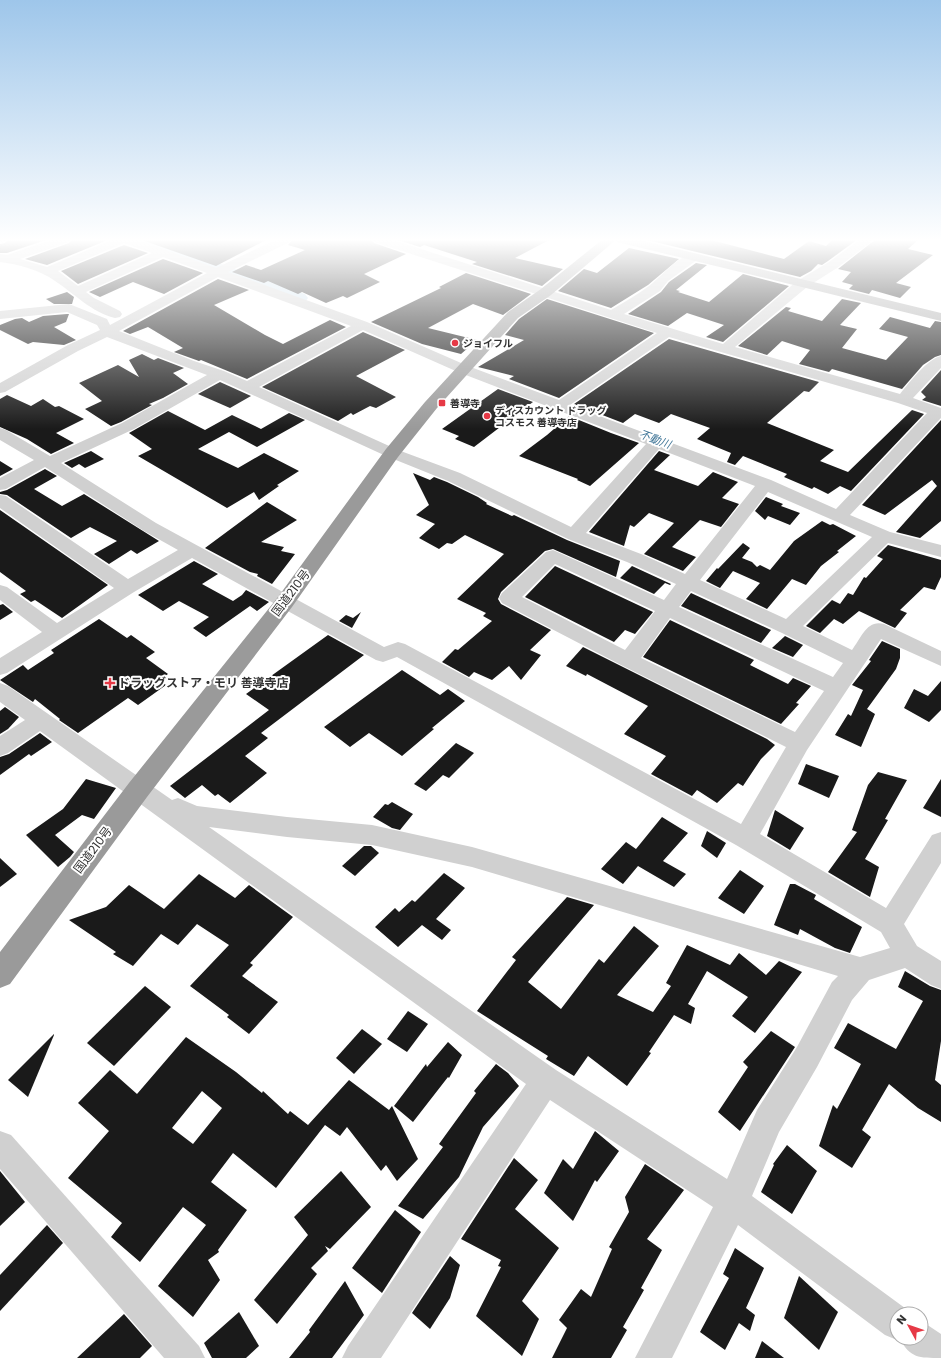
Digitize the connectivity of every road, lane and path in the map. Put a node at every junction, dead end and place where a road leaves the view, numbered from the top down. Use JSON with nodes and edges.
{"nodes":[{"id":1,"x":93,"y":302,"type":"edge"},
{"id":2,"x":162,"y":302,"type":"edge"},
{"id":3,"x":303,"y":302,"type":"edge"},
{"id":4,"x":531,"y":302,"type":"edge"},
{"id":5,"x":576,"y":302,"type":"edge"},
{"id":6,"x":633,"y":302,"type":"edge"},
{"id":7,"x":781,"y":302,"type":"edge"},
{"id":8,"x":879,"y":302,"type":"edge"},
{"id":9,"x":0,"y":315,"type":"edge"},
{"id":10,"x":613,"y":315,"type":"junction"},
{"id":11,"x":941,"y":317,"type":"edge"},
{"id":12,"x":129,"y":320,"type":"junction"},
{"id":13,"x":362,"y":325,"type":"junction"},
{"id":14,"x":108,"y":332,"type":"junction"},
{"id":15,"x":667,"y":332,"type":"junction"},
{"id":16,"x":725,"y":350,"type":"junction"},
{"id":17,"x":941,"y":360,"type":"edge"},
{"id":18,"x":462,"y":369,"type":"junction"},
{"id":19,"x":219,"y":374,"type":"junction"},
{"id":20,"x":248,"y":387,"type":"junction"},
{"id":21,"x":0,"y":389,"type":"edge"},
{"id":22,"x":902,"y":400,"type":"junction"},
{"id":23,"x":566,"y":401,"type":"dead end"},
{"id":24,"x":939,"y":412,"type":"edge"},
{"id":25,"x":0,"y":433,"type":"edge"},
{"id":26,"x":657,"y":442,"type":"junction"},
{"id":27,"x":392,"y":453,"type":"junction"},
{"id":28,"x":48,"y":461,"type":"junction"},
{"id":29,"x":765,"y":484,"type":"junction"},
{"id":30,"x":0,"y":485,"type":"edge"},
{"id":31,"x":0,"y":500,"type":"edge"},
{"id":32,"x":838,"y":517,"type":"junction"},
{"id":33,"x":574,"y":535,"type":"junction"},
{"id":34,"x":884,"y":536,"type":"junction"},
{"id":35,"x":941,"y":541,"type":"edge"},
{"id":36,"x":191,"y":550,"type":"junction"},
{"id":37,"x":688,"y":582,"type":"junction"},
{"id":38,"x":127,"y":588,"type":"junction"},
{"id":39,"x":0,"y":591,"type":"edge"},
{"id":40,"x":285,"y":602,"type":"junction"},
{"id":41,"x":667,"y":609,"type":"junction"},
{"id":42,"x":789,"y":628,"type":"junction"},
{"id":43,"x":56,"y":632,"type":"junction"},
{"id":44,"x":941,"y":659,"type":"edge"},
{"id":45,"x":628,"y":660,"type":"junction"},
{"id":46,"x":856,"y":661,"type":"junction"},
{"id":47,"x":0,"y":668,"type":"edge"},
{"id":48,"x":837,"y":688,"type":"junction"},
{"id":49,"x":0,"y":691,"type":"edge"},
{"id":50,"x":41,"y":720,"type":"junction"},
{"id":51,"x":799,"y":744,"type":"junction"},
{"id":52,"x":0,"y":747,"type":"edge"},
{"id":53,"x":138,"y":790,"type":"junction"},
{"id":54,"x":745,"y":838,"type":"junction"},
{"id":55,"x":941,"y":842,"type":"edge"},
{"id":56,"x":890,"y":924,"type":"junction"},
{"id":57,"x":908,"y":955,"type":"junction"},
{"id":58,"x":860,"y":970,"type":"junction"},
{"id":59,"x":0,"y":976,"type":"edge"},
{"id":60,"x":941,"y":976,"type":"edge"},
{"id":61,"x":546,"y":1080,"type":"junction"},
{"id":62,"x":0,"y":1146,"type":"edge"},
{"id":63,"x":732,"y":1202,"type":"junction"},
{"id":64,"x":889,"y":1317,"type":"edge"},
{"id":65,"x":928,"y":1346,"type":"edge"},
{"id":66,"x":941,"y":1356,"type":"edge"},
{"id":67,"x":187,"y":1358,"type":"edge"},
{"id":68,"x":360,"y":1358,"type":"edge"},
{"id":69,"x":653,"y":1358,"type":"edge"}],
"edges":[{"from":1,"to":12,"type":"street"},
{"from":2,"to":12,"type":"street"},
{"from":3,"to":13,"type":"street"},
{"from":4,"to":18,"type":"highway","name":"国道210号"},
{"from":5,"to":10,"type":"street"},
{"from":6,"to":10,"type":"street"},
{"from":7,"to":16,"type":"street"},
{"from":8,"to":11,"type":"main road"},
{"from":9,"to":14,"type":"street"},
{"from":10,"to":15,"type":"street"},
{"from":12,"to":14,"type":"street"},
{"from":13,"to":18,"type":"street"},
{"from":13,"to":20,"type":"street"},
{"from":14,"to":19,"type":"street"},
{"from":14,"to":21,"type":"street"},
{"from":15,"to":16,"type":"street"},
{"from":15,"to":23,"type":"street"},
{"from":16,"to":22,"type":"street"},
{"from":17,"to":22,"type":"street"},
{"from":18,"to":26,"type":"street"},
{"from":18,"to":27,"type":"highway","name":"国道210号"},
{"from":19,"to":20,"type":"street"},
{"from":19,"to":28,"type":"street"},
{"from":20,"to":27,"type":"street"},
{"from":22,"to":24,"type":"street"},
{"from":24,"to":32,"type":"street"},
{"from":25,"to":28,"type":"street"},
{"from":26,"to":29,"type":"street"},
{"from":26,"to":33,"type":"street"},
{"from":27,"to":33,"type":"street"},
{"from":27,"to":40,"type":"highway","name":"国道210号"},
{"from":28,"to":30,"type":"street"},
{"from":28,"to":36,"type":"street"},
{"from":29,"to":32,"type":"street"},
{"from":29,"to":37,"type":"street"},
{"from":31,"to":38,"type":"street"},
{"from":32,"to":34,"type":"street"},
{"from":33,"to":37,"type":"street"},
{"from":34,"to":35,"type":"street"},
{"from":34,"to":42,"type":"street"},
{"from":36,"to":38,"type":"street"},
{"from":36,"to":40,"type":"street"},
{"from":37,"to":41,"type":"street"},
{"from":37,"to":42,"type":"street"},
{"from":38,"to":43,"type":"street"},
{"from":39,"to":43,"type":"street"},
{"from":40,"to":53,"type":"highway","name":"国道210号"},
{"from":40,"to":54,"type":"street"},
{"from":41,"to":45,"type":"street"},
{"from":41,"to":45,"type":"street"},
{"from":41,"to":48,"type":"street"},
{"from":42,"to":46,"type":"street"},
{"from":43,"to":47,"type":"street"},
{"from":44,"to":46,"type":"street"},
{"from":45,"to":51,"type":"street"},
{"from":46,"to":48,"type":"street"},
{"from":48,"to":51,"type":"street"},
{"from":49,"to":50,"type":"street"},
{"from":50,"to":52,"type":"street"},
{"from":50,"to":53,"type":"street"},
{"from":51,"to":54,"type":"street"},
{"from":53,"to":58,"type":"street"},
{"from":53,"to":59,"type":"highway","name":"国道210号"},
{"from":53,"to":61,"type":"street"},
{"from":54,"to":56,"type":"street"},
{"from":55,"to":56,"type":"street"},
{"from":56,"to":57,"type":"street"},
{"from":57,"to":58,"type":"street"},
{"from":57,"to":60,"type":"street"},
{"from":58,"to":63,"type":"street"},
{"from":61,"to":63,"type":"street"},
{"from":61,"to":68,"type":"street"},
{"from":62,"to":67,"type":"street"},
{"from":63,"to":64,"type":"street"},
{"from":63,"to":69,"type":"street"},
{"from":65,"to":66,"type":"street"}]}
